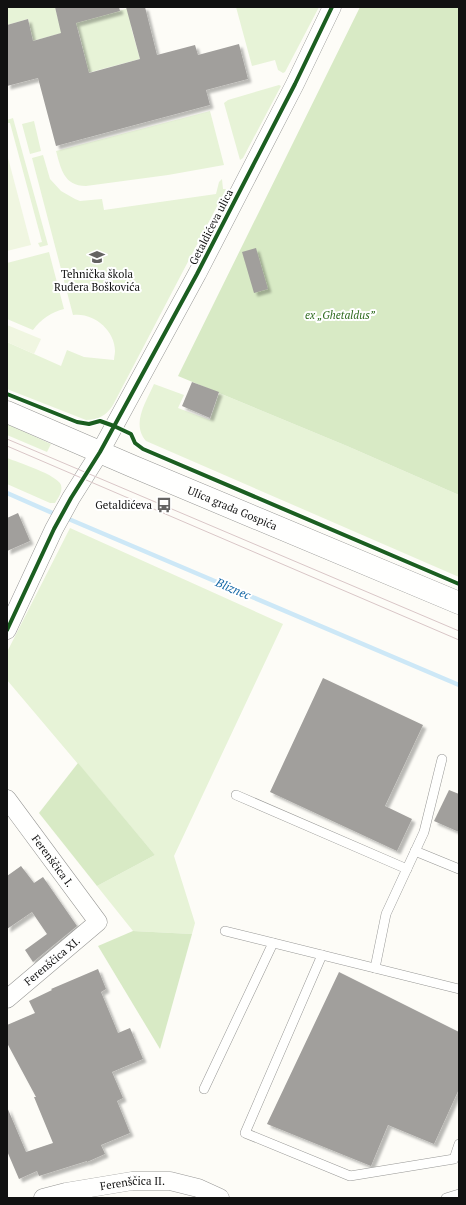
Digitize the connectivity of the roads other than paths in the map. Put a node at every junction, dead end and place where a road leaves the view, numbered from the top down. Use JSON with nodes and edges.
{"nodes":[{"id":1,"x":332,"y":7,"type":"edge"},
{"id":2,"x":7,"y":412,"type":"edge"},
{"id":3,"x":100,"y":452,"type":"junction"},
{"id":4,"x":459,"y":603,"type":"edge"},
{"id":5,"x":7,"y":630,"type":"edge"},
{"id":6,"x":442,"y":760,"type":"dead end"},
{"id":7,"x":236,"y":795,"type":"dead end"},
{"id":8,"x":7,"y":800,"type":"edge"},
{"id":9,"x":415,"y":851,"type":"junction"},
{"id":10,"x":407,"y":869,"type":"junction"},
{"id":11,"x":459,"y":869,"type":"edge"},
{"id":12,"x":98,"y":922,"type":"joint"},
{"id":13,"x":225,"y":931,"type":"dead end"},
{"id":14,"x":273,"y":943,"type":"junction"},
{"id":15,"x":322,"y":955,"type":"junction"},
{"id":16,"x":375,"y":968,"type":"junction"},
{"id":17,"x":459,"y":989,"type":"edge"},
{"id":18,"x":7,"y":999,"type":"edge"},
{"id":19,"x":204,"y":1089,"type":"dead end"},
{"id":20,"x":459,"y":1144,"type":"edge"},
{"id":21,"x":459,"y":1194,"type":"edge"},
{"id":22,"x":43,"y":1198,"type":"edge"},
{"id":23,"x":220,"y":1198,"type":"edge"},
{"id":24,"x":446,"y":1198,"type":"edge"}],
"edges":[{"from":1,"to":3,"type":"street","name":"Getaldićeva ulica"},
{"from":2,"to":3,"type":"street","name":"Ulica grada Gospića"},
{"from":3,"to":4,"type":"street","name":"Ulica grada Gospića"},
{"from":3,"to":5,"type":"street","name":"Getaldićeva ulica"},
{"from":6,"to":9,"type":"lane"},
{"from":7,"to":10,"type":"lane"},
{"from":8,"to":12,"type":"street","name":"Ferenščica I."},
{"from":9,"to":10,"type":"lane"},
{"from":9,"to":11,"type":"lane"},
{"from":10,"to":16,"type":"lane"},
{"from":12,"to":18,"type":"street","name":"Ferenščica XI."},
{"from":13,"to":14,"type":"lane"},
{"from":14,"to":15,"type":"lane"},
{"from":14,"to":19,"type":"lane"},
{"from":15,"to":16,"type":"lane"},
{"from":15,"to":20,"type":"lane"},
{"from":16,"to":17,"type":"lane"},
{"from":21,"to":24,"type":"lane"},
{"from":22,"to":23,"type":"street","name":"Ferenščica II."}]}
